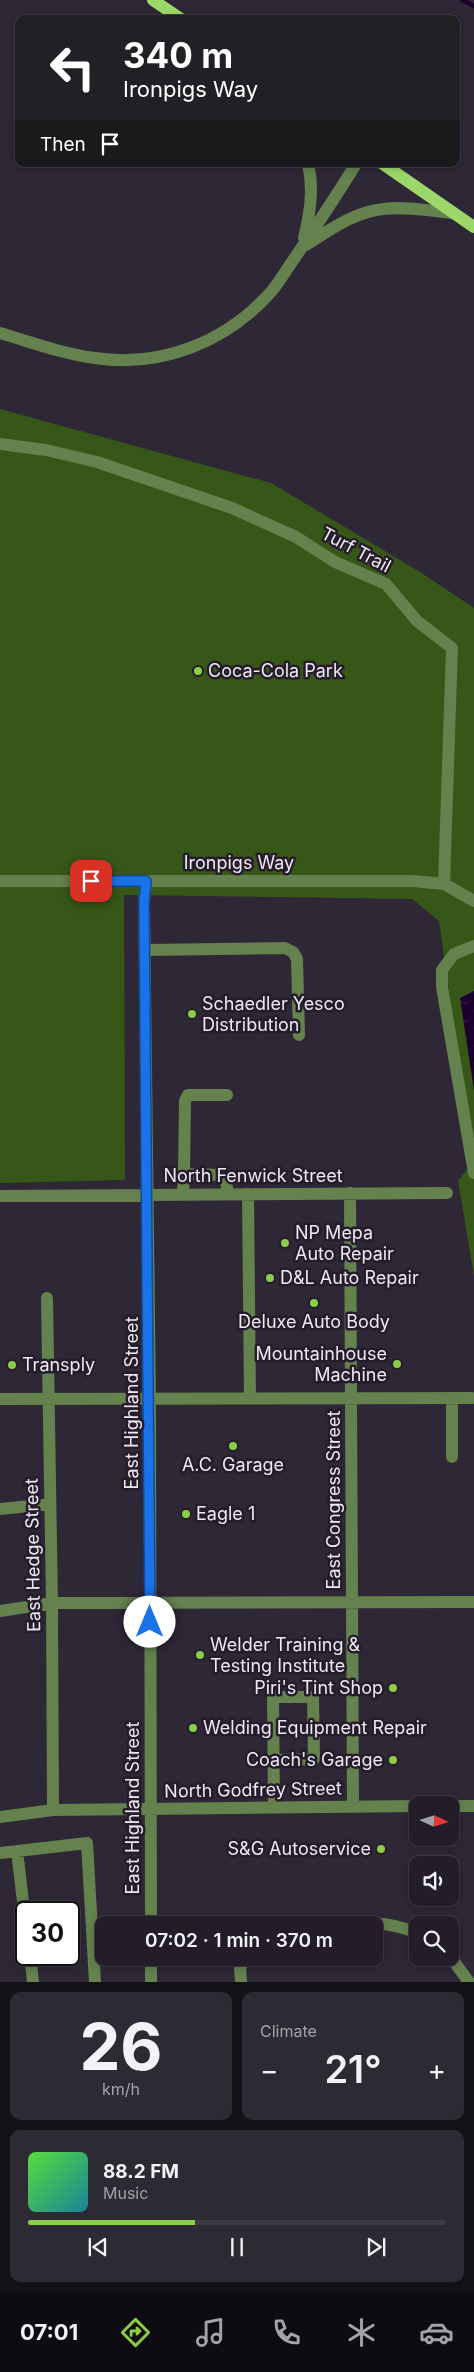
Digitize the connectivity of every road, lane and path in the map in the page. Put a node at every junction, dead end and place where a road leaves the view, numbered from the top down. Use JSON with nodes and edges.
{"nodes":[{"id":1,"x":153,"y":0,"type":"edge"},
{"id":2,"x":175,"y":15,"type":"edge"},
{"id":3,"x":308,"y":167,"type":"edge"},
{"id":4,"x":354,"y":167,"type":"edge"},
{"id":5,"x":387,"y":167,"type":"edge"},
{"id":6,"x":454,"y":213,"type":"junction"},
{"id":7,"x":474,"y":227,"type":"edge"},
{"id":8,"x":301,"y":248,"type":"junction"},
{"id":9,"x":0,"y":333,"type":"edge"},
{"id":10,"x":0,"y":444,"type":"edge"},
{"id":11,"x":0,"y":881,"type":"edge"},
{"id":12,"x":146,"y":881,"type":"junction"},
{"id":13,"x":444,"y":884,"type":"junction"},
{"id":14,"x":474,"y":901,"type":"edge"},
{"id":15,"x":474,"y":946,"type":"edge"},
{"id":16,"x":145,"y":950,"type":"junction"},
{"id":17,"x":298,"y":1035,"type":"dead end"},
{"id":18,"x":227,"y":1096,"type":"dead end"},
{"id":19,"x":474,"y":1173,"type":"edge"},
{"id":20,"x":184,"y":1174,"type":"junction"},
{"id":21,"x":350,"y":1193,"type":"junction"},
{"id":22,"x":447,"y":1193,"type":"dead end"},
{"id":23,"x":182,"y":1194,"type":"junction"},
{"id":24,"x":228,"y":1194,"type":"junction"},
{"id":25,"x":248,"y":1194,"type":"junction"},
{"id":26,"x":148,"y":1195,"type":"junction"},
{"id":27,"x":0,"y":1196,"type":"edge"},
{"id":28,"x":46,"y":1298,"type":"dead end"},
{"id":29,"x":452,"y":1398,"type":"junction"},
{"id":30,"x":472,"y":1398,"type":"dead end"},
{"id":31,"x":0,"y":1399,"type":"edge"},
{"id":32,"x":47,"y":1399,"type":"junction"},
{"id":33,"x":150,"y":1399,"type":"junction"},
{"id":34,"x":250,"y":1399,"type":"junction"},
{"id":35,"x":351,"y":1399,"type":"junction"},
{"id":36,"x":452,"y":1457,"type":"dead end"},
{"id":37,"x":50,"y":1504,"type":"junction"},
{"id":38,"x":0,"y":1509,"type":"edge"},
{"id":39,"x":474,"y":1602,"type":"edge"},
{"id":40,"x":52,"y":1603,"type":"junction"},
{"id":41,"x":150,"y":1603,"type":"junction"},
{"id":42,"x":353,"y":1603,"type":"junction"},
{"id":43,"x":0,"y":1611,"type":"edge"},
{"id":44,"x":274,"y":1760,"type":"junction"},
{"id":45,"x":353,"y":1806,"type":"junction"},
{"id":46,"x":409,"y":1806,"type":"edge"},
{"id":47,"x":459,"y":1806,"type":"edge"},
{"id":48,"x":474,"y":1806,"type":"edge"},
{"id":49,"x":274,"y":1807,"type":"junction"},
{"id":50,"x":151,"y":1809,"type":"junction"},
{"id":51,"x":53,"y":1810,"type":"junction"},
{"id":52,"x":0,"y":1817,"type":"edge"},
{"id":53,"x":17,"y":1851,"type":"junction"},
{"id":54,"x":0,"y":1852,"type":"edge"},
{"id":55,"x":23,"y":1901,"type":"edge"},
{"id":56,"x":151,"y":1916,"type":"edge"},
{"id":57,"x":383,"y":1924,"type":"edge"},
{"id":58,"x":409,"y":1929,"type":"edge"},
{"id":59,"x":31,"y":1966,"type":"edge"},
{"id":60,"x":151,"y":1966,"type":"edge"},
{"id":61,"x":241,"y":1966,"type":"edge"},
{"id":62,"x":457,"y":1966,"type":"edge"},
{"id":63,"x":33,"y":1982,"type":"edge"},
{"id":64,"x":96,"y":1982,"type":"edge"},
{"id":65,"x":151,"y":1982,"type":"edge"},
{"id":66,"x":241,"y":1982,"type":"edge"},
{"id":67,"x":469,"y":1982,"type":"edge"}],
"edges":[{"from":1,"to":2,"type":"main road"},
{"from":3,"to":8,"type":"street"},
{"from":4,"to":8,"type":"street"},
{"from":5,"to":6,"type":"main road"},
{"from":6,"to":7,"type":"main road"},
{"from":6,"to":8,"type":"street"},
{"from":8,"to":9,"type":"street"},
{"from":10,"to":13,"type":"street","name":"Turf Trail"},
{"from":11,"to":12,"type":"street","name":"Ironpigs Way"},
{"from":12,"to":13,"type":"street","name":"Ironpigs Way"},
{"from":12,"to":16,"type":"street","name":"East Highland Street"},
{"from":13,"to":14,"type":"street","name":"Ironpigs Way"},
{"from":15,"to":19,"type":"street"},
{"from":16,"to":17,"type":"street"},
{"from":16,"to":26,"type":"street","name":"East Highland Street"},
{"from":18,"to":20,"type":"street"},
{"from":20,"to":23,"type":"street"},
{"from":20,"to":24,"type":"street"},
{"from":21,"to":22,"type":"street","name":"North Fenwick Street"},
{"from":21,"to":25,"type":"street","name":"North Fenwick Street"},
{"from":21,"to":35,"type":"street","name":"East Congress Street"},
{"from":23,"to":24,"type":"street","name":"North Fenwick Street"},
{"from":23,"to":26,"type":"street","name":"North Fenwick Street"},
{"from":24,"to":25,"type":"street","name":"North Fenwick Street"},
{"from":25,"to":34,"type":"street"},
{"from":26,"to":27,"type":"street","name":"North Fenwick Street"},
{"from":26,"to":33,"type":"street","name":"East Highland Street"},
{"from":28,"to":32,"type":"street","name":"East Hedge Street"},
{"from":29,"to":30,"type":"street"},
{"from":29,"to":35,"type":"street"},
{"from":29,"to":36,"type":"street"},
{"from":31,"to":32,"type":"street"},
{"from":32,"to":33,"type":"street"},
{"from":32,"to":37,"type":"street","name":"East Hedge Street"},
{"from":33,"to":34,"type":"street"},
{"from":33,"to":41,"type":"street","name":"East Highland Street"},
{"from":34,"to":35,"type":"street"},
{"from":35,"to":42,"type":"street","name":"East Congress Street"},
{"from":37,"to":38,"type":"street"},
{"from":37,"to":40,"type":"street","name":"East Hedge Street"},
{"from":39,"to":42,"type":"street"},
{"from":40,"to":41,"type":"street"},
{"from":40,"to":43,"type":"street"},
{"from":40,"to":51,"type":"street","name":"East Hedge Street"},
{"from":41,"to":42,"type":"street"},
{"from":41,"to":50,"type":"street","name":"East Highland Street"},
{"from":42,"to":45,"type":"street","name":"East Congress Street"},
{"from":44,"to":44,"type":"street"},
{"from":44,"to":49,"type":"street"},
{"from":45,"to":46,"type":"street","name":"North Godfrey Street"},
{"from":45,"to":49,"type":"street","name":"North Godfrey Street"},
{"from":47,"to":48,"type":"street"},
{"from":49,"to":50,"type":"street","name":"North Godfrey Street"},
{"from":50,"to":51,"type":"street","name":"North Godfrey Street"},
{"from":50,"to":56,"type":"street","name":"East Highland Street"},
{"from":51,"to":52,"type":"street","name":"North Godfrey Street"},
{"from":53,"to":54,"type":"street"},
{"from":53,"to":55,"type":"street"},
{"from":53,"to":64,"type":"street"},
{"from":57,"to":58,"type":"street"},
{"from":59,"to":63,"type":"street"},
{"from":60,"to":65,"type":"street"},
{"from":61,"to":66,"type":"street"},
{"from":62,"to":67,"type":"street"}]}
